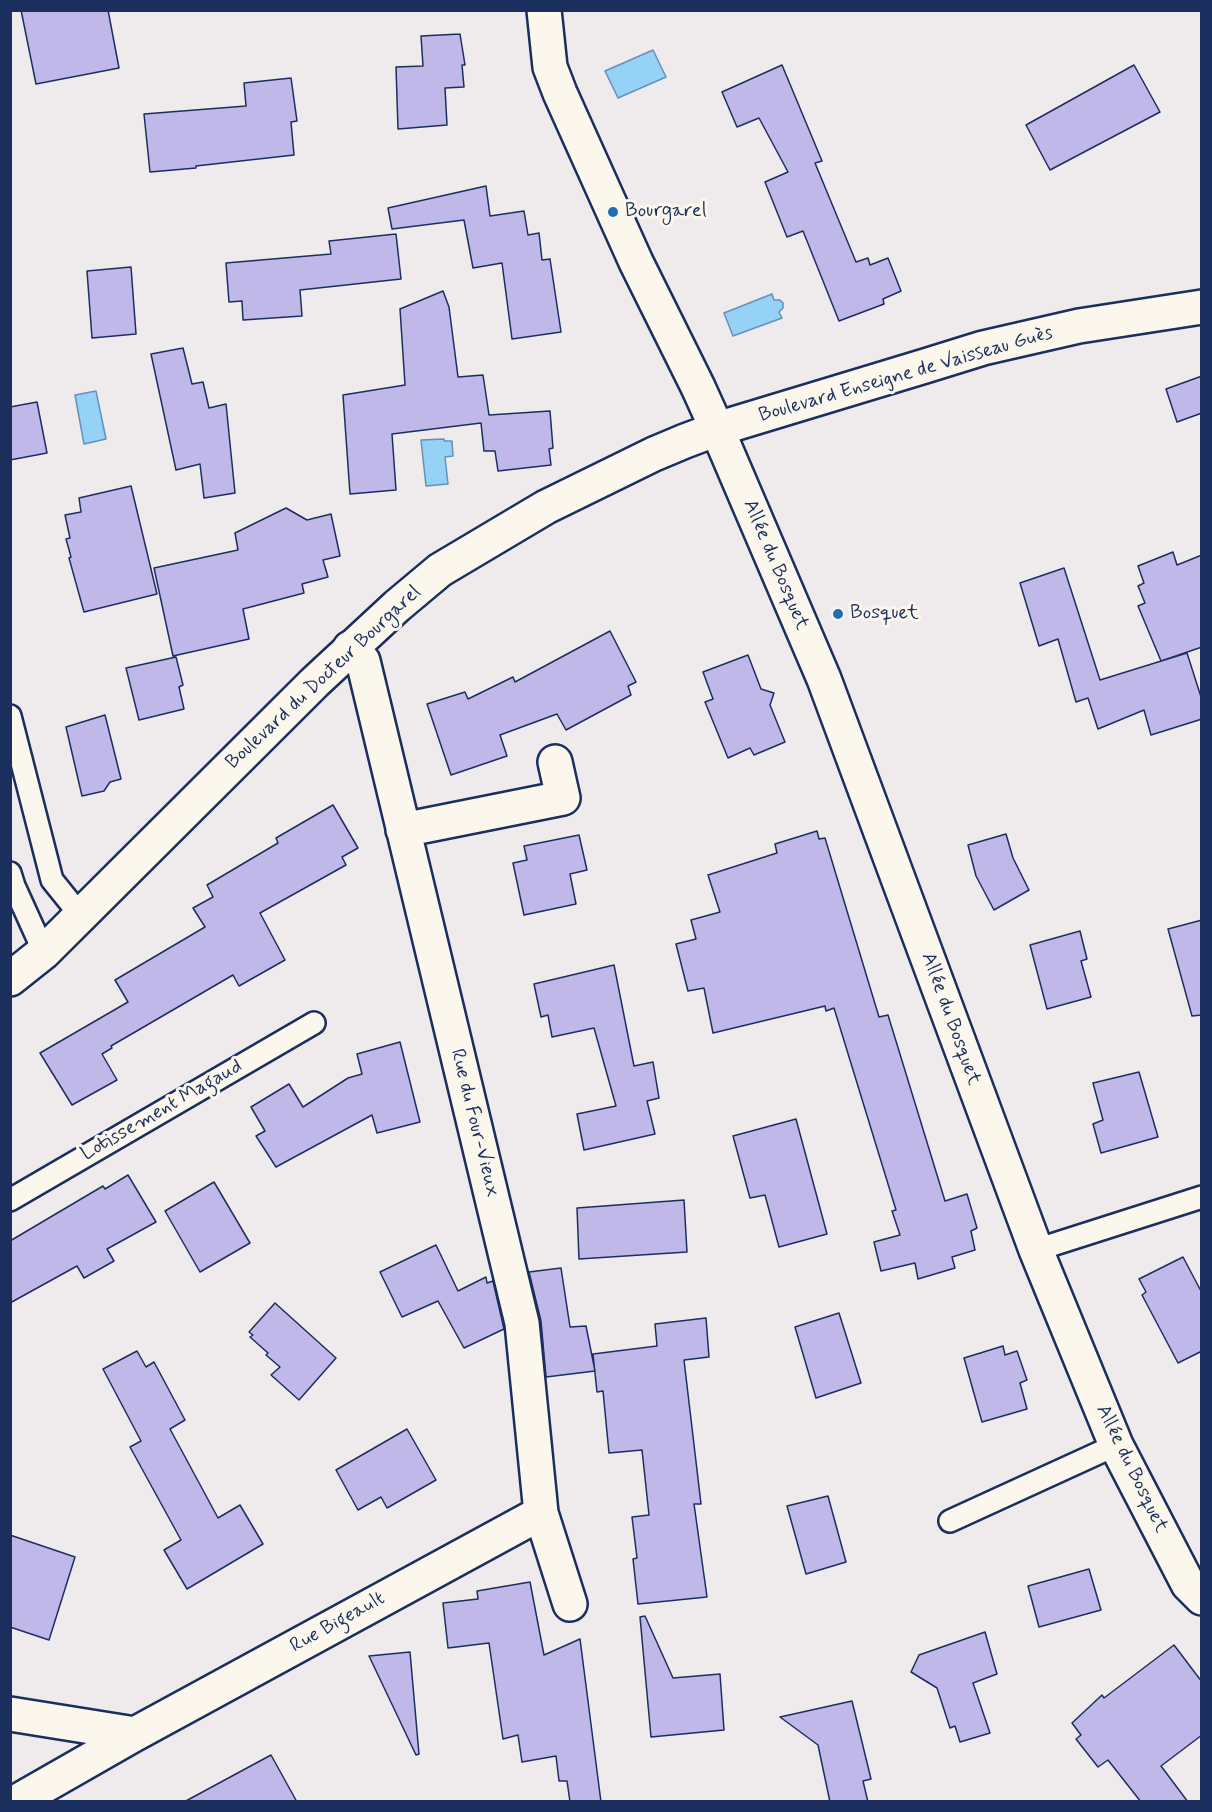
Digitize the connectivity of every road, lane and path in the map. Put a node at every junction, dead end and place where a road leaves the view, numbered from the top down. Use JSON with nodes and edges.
{"nodes":[{"id":1,"x":544,"y":10,"type":"edge"},
{"id":2,"x":1202,"y":307,"type":"edge"},
{"id":3,"x":717,"y":429,"type":"junction"},
{"id":4,"x":350,"y":648,"type":"junction"},
{"id":5,"x":10,"y":716,"type":"edge"},
{"id":6,"x":555,"y":762,"type":"dead end"},
{"id":7,"x":403,"y":830,"type":"junction"},
{"id":8,"x":10,"y":873,"type":"edge"},
{"id":9,"x":81,"y":916,"type":"junction"},
{"id":10,"x":45,"y":952,"type":"junction"},
{"id":11,"x":10,"y":979,"type":"edge"},
{"id":12,"x":314,"y":1023,"type":"dead end"},
{"id":13,"x":1202,"y":1197,"type":"edge"},
{"id":14,"x":10,"y":1200,"type":"edge"},
{"id":15,"x":1036,"y":1250,"type":"junction"},
{"id":16,"x":1116,"y":1445,"type":"junction"},
{"id":17,"x":540,"y":1513,"type":"junction"},
{"id":18,"x":950,"y":1521,"type":"dead end"},
{"id":19,"x":1202,"y":1598,"type":"edge"},
{"id":20,"x":570,"y":1604,"type":"dead end"},
{"id":21,"x":10,"y":1714,"type":"edge"},
{"id":22,"x":135,"y":1734,"type":"junction"},
{"id":23,"x":15,"y":1802,"type":"edge"}],
"edges":[{"from":1,"to":3,"type":"street","name":"Allée du Bosquet"},
{"from":2,"to":3,"type":"street","name":"Boulevard Enseigne de Vaisseau Guès"},
{"from":3,"to":4,"type":"street","name":"Boulevard du Docteur Bourgarel"},
{"from":3,"to":15,"type":"street","name":"Allée du Bosquet"},
{"from":4,"to":7,"type":"street","name":"Rue du Four-Vieux"},
{"from":4,"to":9,"type":"street","name":"Boulevard du Docteur Bourgarel"},
{"from":5,"to":9,"type":"lane"},
{"from":6,"to":7,"type":"street"},
{"from":7,"to":17,"type":"street","name":"Rue du Four-Vieux"},
{"from":8,"to":10,"type":"lane"},
{"from":9,"to":10,"type":"street","name":"Boulevard du Docteur Bourgarel"},
{"from":10,"to":11,"type":"street","name":"Boulevard du Docteur Bourgarel"},
{"from":12,"to":14,"type":"lane","name":"Lotissement Magaud"},
{"from":13,"to":15,"type":"lane"},
{"from":15,"to":16,"type":"street","name":"Allée du Bosquet"},
{"from":16,"to":18,"type":"lane"},
{"from":16,"to":19,"type":"street","name":"Allée du Bosquet"},
{"from":17,"to":20,"type":"street","name":"Rue du Four-Vieux"},
{"from":17,"to":22,"type":"street","name":"Rue Bigeault"},
{"from":21,"to":22,"type":"street"},
{"from":22,"to":23,"type":"street","name":"Rue Bigeault"}]}
